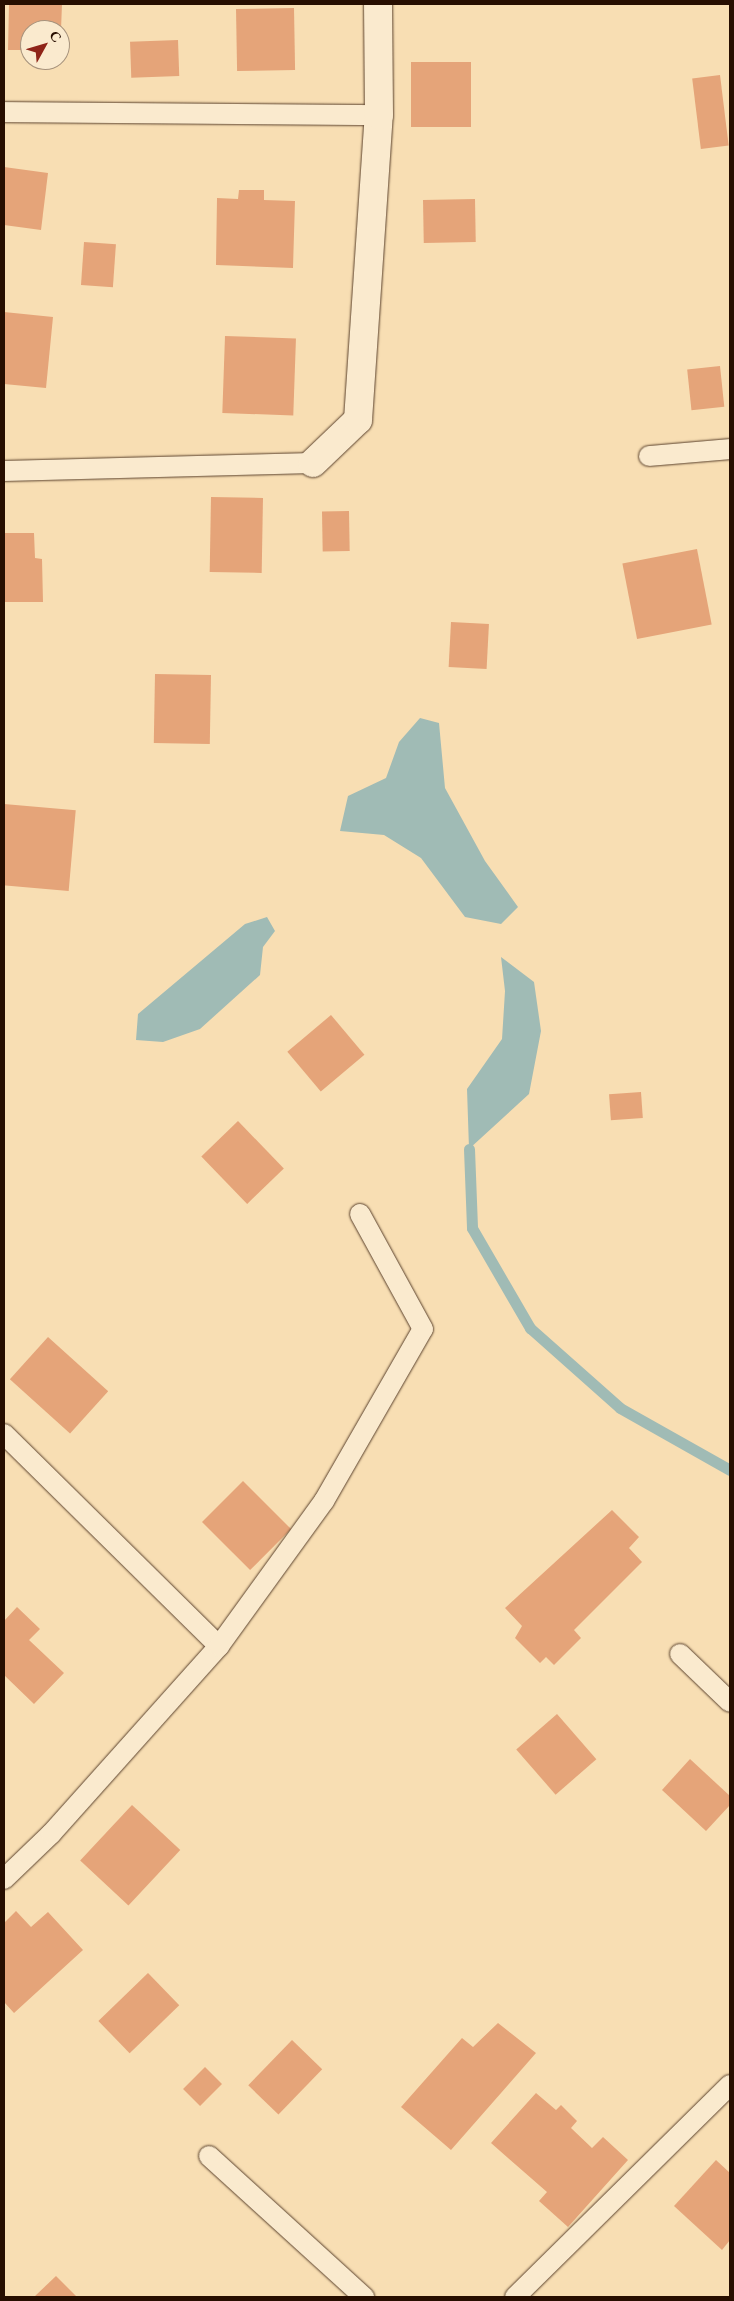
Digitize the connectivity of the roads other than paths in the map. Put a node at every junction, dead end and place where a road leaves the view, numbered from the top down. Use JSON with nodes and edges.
{"nodes":[{"id":1,"x":378,"y":4,"type":"edge"},
{"id":2,"x":4,"y":112,"type":"edge"},
{"id":3,"x":379,"y":115,"type":"junction"},
{"id":4,"x":730,"y":449,"type":"edge"},
{"id":5,"x":649,"y":456,"type":"dead end"},
{"id":6,"x":313,"y":463,"type":"joint"},
{"id":7,"x":4,"y":471,"type":"edge"},
{"id":8,"x":360,"y":1214,"type":"dead end"},
{"id":9,"x":4,"y":1434,"type":"edge"},
{"id":10,"x":220,"y":1646,"type":"junction"},
{"id":11,"x":680,"y":1654,"type":"dead end"},
{"id":12,"x":730,"y":1702,"type":"edge"},
{"id":13,"x":4,"y":1879,"type":"edge"},
{"id":14,"x":730,"y":2085,"type":"edge"},
{"id":15,"x":209,"y":2156,"type":"dead end"},
{"id":16,"x":364,"y":2297,"type":"edge"},
{"id":17,"x":515,"y":2297,"type":"edge"}],
"edges":[{"from":1,"to":3,"type":"street"},
{"from":2,"to":3,"type":"lane"},
{"from":3,"to":6,"type":"street"},
{"from":4,"to":5,"type":"lane"},
{"from":6,"to":7,"type":"lane"},
{"from":8,"to":10,"type":"lane"},
{"from":9,"to":10,"type":"lane"},
{"from":10,"to":13,"type":"lane"},
{"from":11,"to":12,"type":"lane"},
{"from":14,"to":17,"type":"lane"},
{"from":15,"to":16,"type":"lane"}]}
